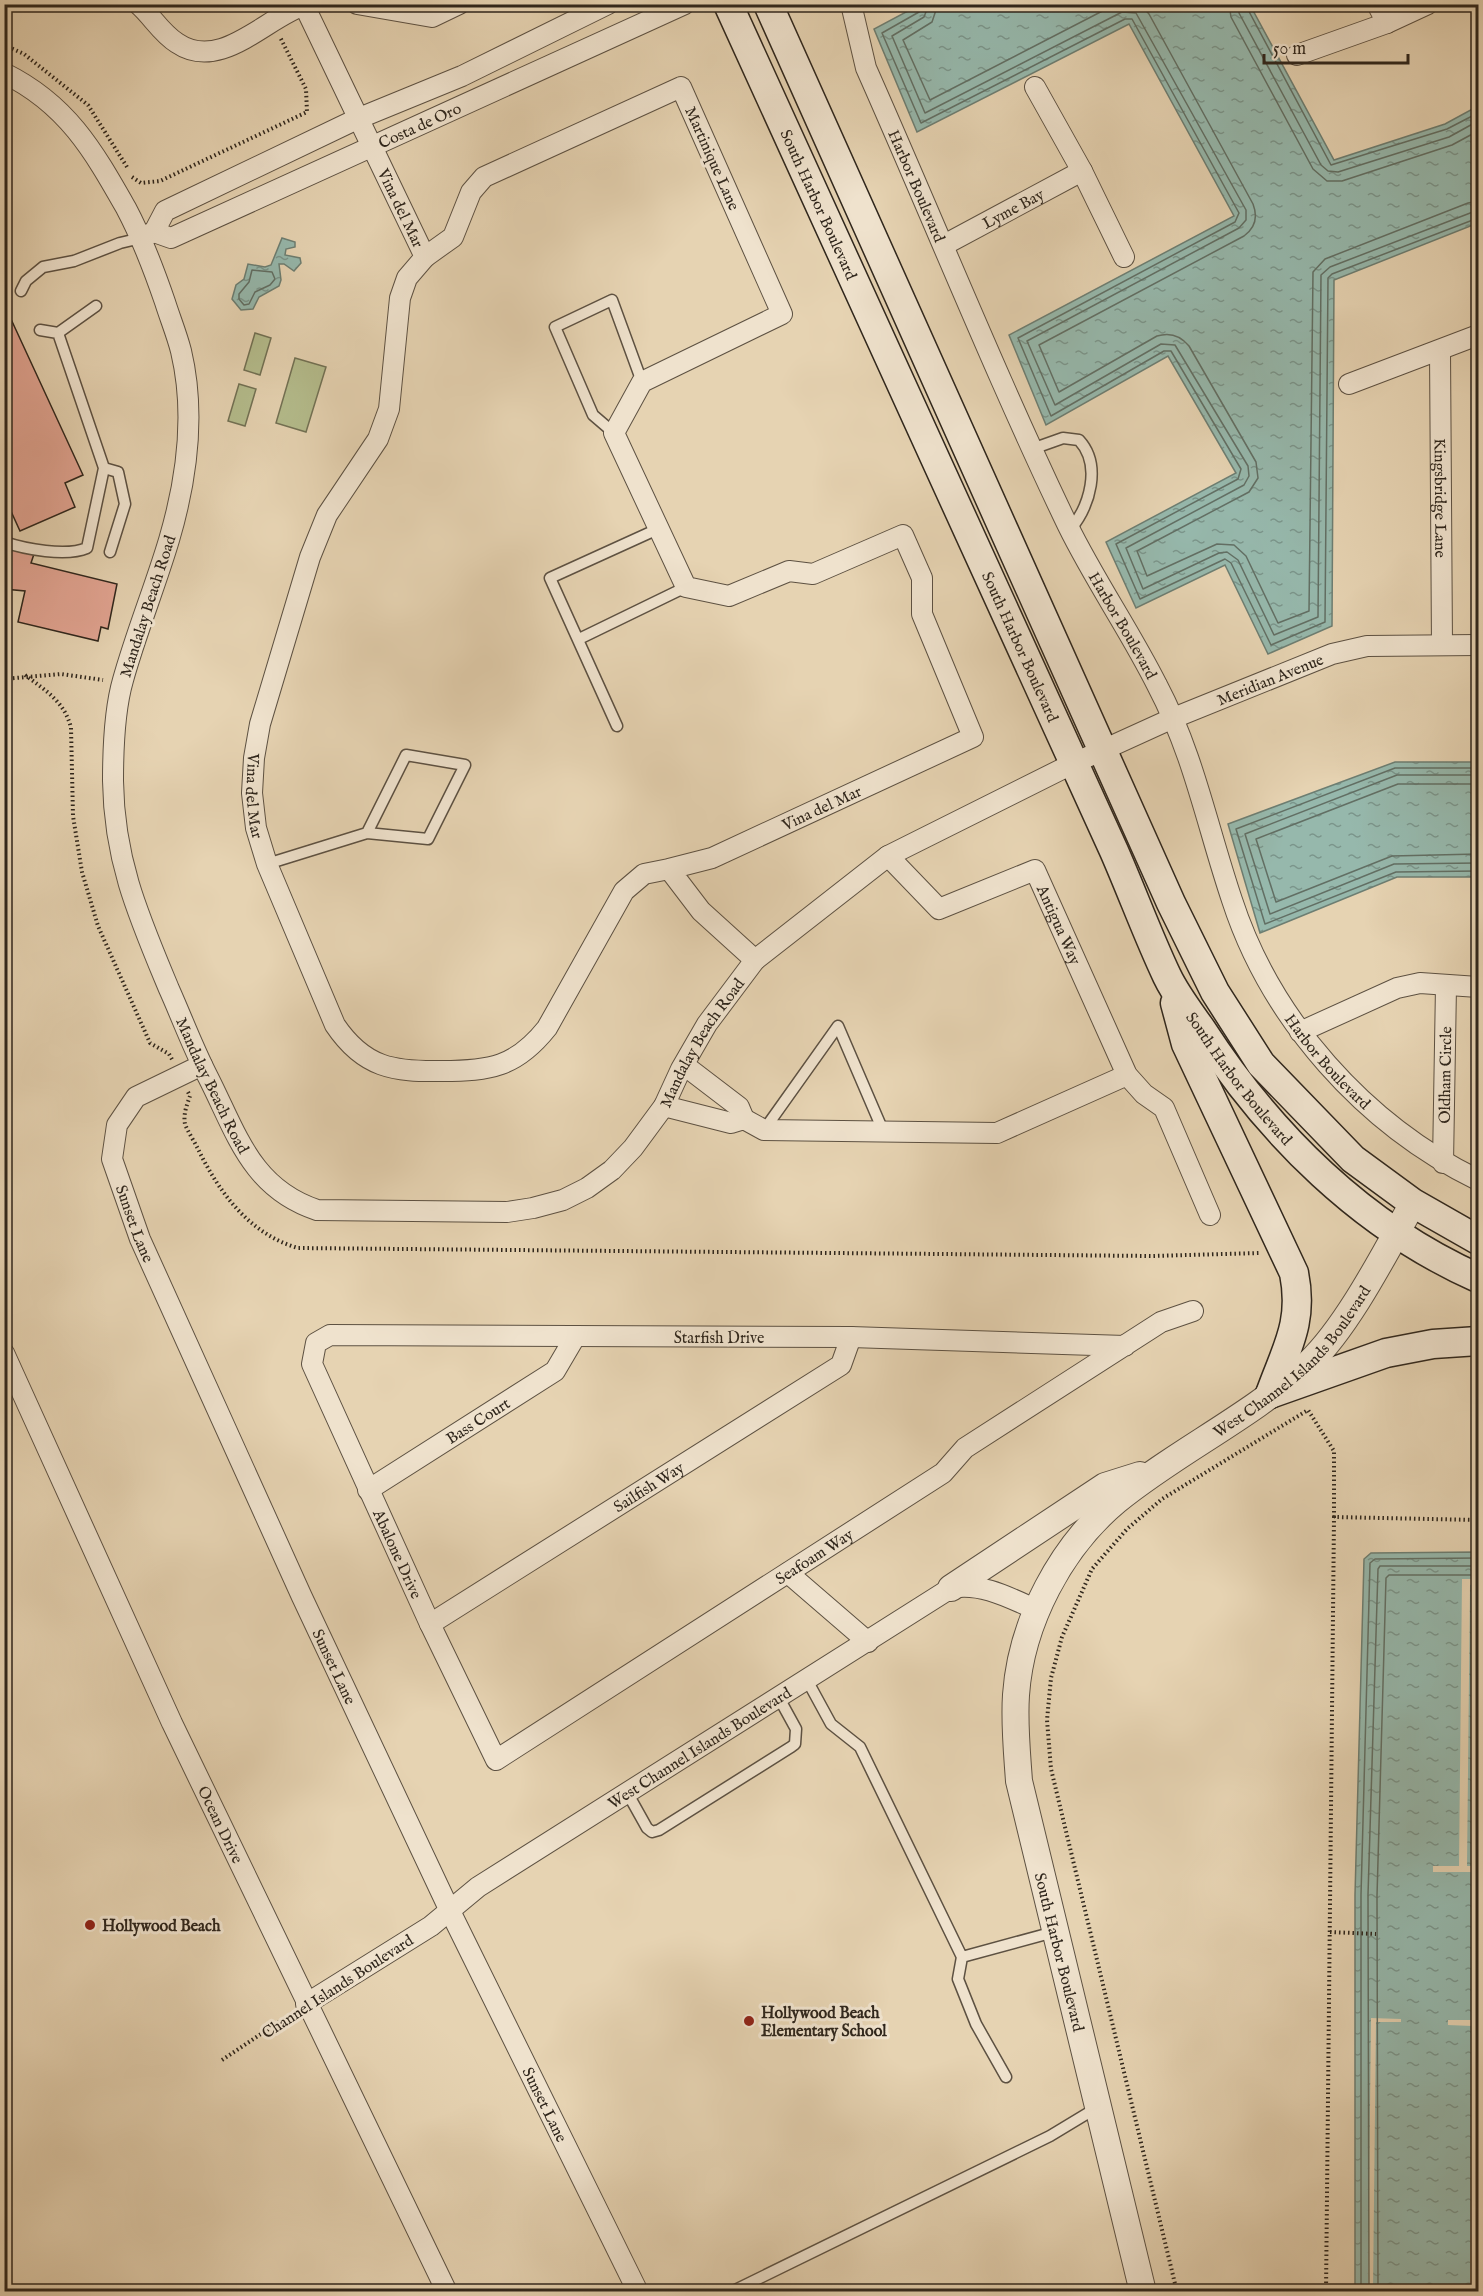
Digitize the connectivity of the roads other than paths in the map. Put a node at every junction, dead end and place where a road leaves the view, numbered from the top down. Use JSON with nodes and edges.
{"nodes":[{"id":1,"x":138,"y":4,"type":"edge"},
{"id":2,"x":357,"y":4,"type":"edge"},
{"id":3,"x":459,"y":4,"type":"edge"},
{"id":4,"x":608,"y":4,"type":"edge"},
{"id":5,"x":685,"y":4,"type":"edge"},
{"id":6,"x":728,"y":4,"type":"edge"},
{"id":7,"x":768,"y":4,"type":"edge"},
{"id":8,"x":851,"y":4,"type":"edge"},
{"id":9,"x":1377,"y":4,"type":"edge"},
{"id":10,"x":1428,"y":4,"type":"edge"},
{"id":11,"x":306,"y":5,"type":"edge"},
{"id":12,"x":1387,"y":23,"type":"junction"},
{"id":13,"x":1297,"y":55,"type":"dead end"},
{"id":14,"x":4,"y":73,"type":"edge"},
{"id":15,"x":1035,"y":87,"type":"dead end"},
{"id":16,"x":357,"y":119,"type":"junction"},
{"id":17,"x":372,"y":147,"type":"junction"},
{"id":18,"x":1082,"y":171,"type":"junction"},
{"id":19,"x":148,"y":235,"type":"junction"},
{"id":20,"x":945,"y":245,"type":"junction"},
{"id":21,"x":425,"y":257,"type":"junction"},
{"id":22,"x":1124,"y":257,"type":"dead end"},
{"id":23,"x":21,"y":291,"type":"dead end"},
{"id":24,"x":96,"y":306,"type":"dead end"},
{"id":25,"x":40,"y":330,"type":"dead end"},
{"id":26,"x":58,"y":333,"type":"junction"},
{"id":27,"x":1479,"y":335,"type":"edge"},
{"id":28,"x":1440,"y":351,"type":"junction"},
{"id":29,"x":642,"y":382,"type":"junction"},
{"id":30,"x":1348,"y":384,"type":"dead end"},
{"id":31,"x":614,"y":432,"type":"junction"},
{"id":32,"x":1032,"y":449,"type":"junction"},
{"id":33,"x":104,"y":468,"type":"junction"},
{"id":34,"x":660,"y":528,"type":"junction"},
{"id":35,"x":1070,"y":530,"type":"junction"},
{"id":36,"x":4,"y":542,"type":"edge"},
{"id":37,"x":110,"y":552,"type":"dead end"},
{"id":38,"x":686,"y":587,"type":"junction"},
{"id":39,"x":579,"y":639,"type":"junction"},
{"id":40,"x":1442,"y":645,"type":"junction"},
{"id":41,"x":1479,"y":645,"type":"edge"},
{"id":42,"x":1171,"y":719,"type":"junction"},
{"id":43,"x":617,"y":726,"type":"dead end"},
{"id":44,"x":1104,"y":750,"type":"junction"},
{"id":45,"x":1072,"y":764,"type":"junction"},
{"id":46,"x":367,"y":833,"type":"junction"},
{"id":47,"x":888,"y":856,"type":"junction"},
{"id":48,"x":267,"y":864,"type":"junction"},
{"id":49,"x":669,"y":869,"type":"junction"},
{"id":50,"x":755,"y":960,"type":"junction"},
{"id":51,"x":1168,"y":978,"type":"junction"},
{"id":52,"x":1446,"y":986,"type":"junction"},
{"id":53,"x":1479,"y":987,"type":"edge"},
{"id":54,"x":1300,"y":1032,"type":"junction"},
{"id":55,"x":202,"y":1065,"type":"junction"},
{"id":56,"x":684,"y":1065,"type":"junction"},
{"id":57,"x":1127,"y":1075,"type":"junction"},
{"id":58,"x":727,"y":1098,"type":"junction"},
{"id":59,"x":664,"y":1106,"type":"junction"},
{"id":60,"x":716,"y":1119,"type":"junction"},
{"id":61,"x":744,"y":1119,"type":"junction"},
{"id":62,"x":764,"y":1130,"type":"junction"},
{"id":63,"x":884,"y":1133,"type":"junction"},
{"id":64,"x":1443,"y":1163,"type":"junction"},
{"id":65,"x":1479,"y":1180,"type":"edge"},
{"id":66,"x":1413,"y":1203,"type":"junction"},
{"id":67,"x":1210,"y":1215,"type":"dead end"},
{"id":68,"x":1396,"y":1233,"type":"junction"},
{"id":69,"x":1479,"y":1240,"type":"edge"},
{"id":70,"x":1479,"y":1278,"type":"edge"},
{"id":71,"x":1192,"y":1311,"type":"dead end"},
{"id":72,"x":575,"y":1337,"type":"junction"},
{"id":73,"x":851,"y":1337,"type":"junction"},
{"id":74,"x":1479,"y":1341,"type":"edge"},
{"id":75,"x":316,"y":1343,"type":"joint"},
{"id":76,"x":1125,"y":1346,"type":"junction"},
{"id":77,"x":4,"y":1353,"type":"edge"},
{"id":78,"x":1270,"y":1394,"type":"junction"},
{"id":79,"x":1163,"y":1468,"type":"junction"},
{"id":80,"x":368,"y":1490,"type":"junction"},
{"id":81,"x":788,"y":1574,"type":"junction"},
{"id":82,"x":951,"y":1588,"type":"junction"},
{"id":83,"x":1037,"y":1610,"type":"junction"},
{"id":84,"x":430,"y":1624,"type":"junction"},
{"id":85,"x":868,"y":1642,"type":"junction"},
{"id":86,"x":807,"y":1680,"type":"junction"},
{"id":87,"x":779,"y":1698,"type":"junction"},
{"id":88,"x":496,"y":1760,"type":"joint"},
{"id":89,"x":628,"y":1794,"type":"junction"},
{"id":90,"x":449,"y":1909,"type":"junction"},
{"id":91,"x":1054,"y":1932,"type":"junction"},
{"id":92,"x":962,"y":1957,"type":"junction"},
{"id":93,"x":306,"y":2004,"type":"junction"},
{"id":94,"x":1006,"y":2077,"type":"dead end"},
{"id":95,"x":1098,"y":2107,"type":"junction"},
{"id":96,"x":447,"y":2292,"type":"edge"},
{"id":97,"x":638,"y":2292,"type":"edge"},
{"id":98,"x":731,"y":2292,"type":"edge"},
{"id":99,"x":1143,"y":2292,"type":"edge"}],
"edges":[{"from":1,"to":11,"type":"street"},
{"from":2,"to":3,"type":"street"},
{"from":4,"to":16,"type":"street","name":"Costa de Oro"},
{"from":5,"to":17,"type":"street","name":"Costa de Oro"},
{"from":6,"to":45,"type":"main road","name":"South Harbor Boulevard"},
{"from":7,"to":44,"type":"main road","name":"South Harbor Boulevard"},
{"from":8,"to":20,"type":"street","name":"Harbor Boulevard"},
{"from":9,"to":12,"type":"street"},
{"from":10,"to":12,"type":"street"},
{"from":11,"to":16,"type":"street","name":"Vina del Mar"},
{"from":12,"to":13,"type":"street"},
{"from":14,"to":19,"type":"street","name":"Mandalay Beach Road"},
{"from":15,"to":18,"type":"street"},
{"from":16,"to":17,"type":"street","name":"Vina del Mar"},
{"from":16,"to":19,"type":"street","name":"Costa de Oro"},
{"from":17,"to":19,"type":"street","name":"Costa de Oro"},
{"from":17,"to":21,"type":"street","name":"Vina del Mar"},
{"from":18,"to":20,"type":"street","name":"Lyme Bay"},
{"from":18,"to":22,"type":"street"},
{"from":19,"to":23,"type":"lane"},
{"from":19,"to":55,"type":"street","name":"Mandalay Beach Road"},
{"from":20,"to":32,"type":"street","name":"Harbor Boulevard"},
{"from":21,"to":29,"type":"street","name":"Martinique Lane"},
{"from":21,"to":48,"type":"street","name":"Vina del Mar"},
{"from":24,"to":26,"type":"lane"},
{"from":25,"to":26,"type":"lane"},
{"from":26,"to":33,"type":"lane"},
{"from":27,"to":28,"type":"street"},
{"from":28,"to":30,"type":"street"},
{"from":28,"to":40,"type":"street","name":"Kingsbridge Lane"},
{"from":29,"to":31,"type":"street"},
{"from":29,"to":31,"type":"lane"},
{"from":31,"to":34,"type":"street"},
{"from":32,"to":35,"type":"street","name":"Harbor Boulevard"},
{"from":32,"to":35,"type":"lane"},
{"from":33,"to":36,"type":"lane"},
{"from":33,"to":37,"type":"lane"},
{"from":34,"to":38,"type":"street"},
{"from":34,"to":39,"type":"lane"},
{"from":35,"to":42,"type":"street","name":"Harbor Boulevard"},
{"from":38,"to":39,"type":"lane"},
{"from":38,"to":49,"type":"street","name":"Vina del Mar"},
{"from":39,"to":43,"type":"lane"},
{"from":40,"to":41,"type":"street","name":"Meridian Avenue"},
{"from":40,"to":42,"type":"street","name":"Meridian Avenue"},
{"from":42,"to":44,"type":"street","name":"Meridian Avenue"},
{"from":42,"to":54,"type":"street","name":"Harbor Boulevard"},
{"from":44,"to":45,"type":"street","name":"Meridian Avenue"},
{"from":44,"to":66,"type":"main road","name":"South Harbor Boulevard"},
{"from":45,"to":47,"type":"street","name":"Mandalay Beach Road"},
{"from":45,"to":51,"type":"main road","name":"South Harbor Boulevard"},
{"from":46,"to":46,"type":"lane"},
{"from":46,"to":48,"type":"lane"},
{"from":47,"to":50,"type":"street","name":"Mandalay Beach Road"},
{"from":47,"to":57,"type":"street","name":"Antigua Way"},
{"from":48,"to":49,"type":"street","name":"Vina del Mar"},
{"from":49,"to":50,"type":"street"},
{"from":50,"to":56,"type":"street","name":"Mandalay Beach Road"},
{"from":51,"to":68,"type":"main road","name":"South Harbor Boulevard"},
{"from":51,"to":78,"type":"main road"},
{"from":52,"to":53,"type":"street"},
{"from":52,"to":54,"type":"street"},
{"from":52,"to":64,"type":"street","name":"Oldham Circle"},
{"from":54,"to":64,"type":"street","name":"Harbor Boulevard"},
{"from":55,"to":59,"type":"street","name":"Mandalay Beach Road"},
{"from":55,"to":90,"type":"street","name":"Sunset Lane"},
{"from":56,"to":58,"type":"street"},
{"from":56,"to":59,"type":"street","name":"Mandalay Beach Road"},
{"from":57,"to":63,"type":"street"},
{"from":57,"to":67,"type":"street","name":"Antigua Way"},
{"from":58,"to":60,"type":"street"},
{"from":58,"to":61,"type":"street"},
{"from":59,"to":60,"type":"street"},
{"from":60,"to":61,"type":"street"},
{"from":61,"to":62,"type":"street"},
{"from":62,"to":63,"type":"street"},
{"from":62,"to":63,"type":"lane"},
{"from":64,"to":65,"type":"street","name":"Harbor Boulevard"},
{"from":66,"to":68,"type":"street","name":"West Channel Islands Boulevard"},
{"from":66,"to":69,"type":"main road"},
{"from":68,"to":70,"type":"main road"},
{"from":68,"to":78,"type":"street","name":"West Channel Islands Boulevard"},
{"from":71,"to":76,"type":"street","name":"Seafoam Way"},
{"from":72,"to":73,"type":"street","name":"Starfish Drive"},
{"from":72,"to":75,"type":"street","name":"Starfish Drive"},
{"from":72,"to":80,"type":"street","name":"Bass Court"},
{"from":73,"to":76,"type":"street","name":"Starfish Drive"},
{"from":73,"to":84,"type":"street","name":"Sailfish Way"},
{"from":74,"to":78,"type":"main road"},
{"from":75,"to":80,"type":"street","name":"Abalone Drive"},
{"from":76,"to":81,"type":"street","name":"Seafoam Way"},
{"from":77,"to":93,"type":"street","name":"Ocean Drive"},
{"from":78,"to":79,"type":"street","name":"West Channel Islands Boulevard"},
{"from":79,"to":82,"type":"street","name":"West Channel Islands Boulevard"},
{"from":79,"to":83,"type":"street","name":"West Channel Islands Boulevard"},
{"from":80,"to":84,"type":"street","name":"Abalone Drive"},
{"from":81,"to":85,"type":"street"},
{"from":81,"to":88,"type":"street","name":"Seafoam Way"},
{"from":82,"to":83,"type":"street"},
{"from":82,"to":85,"type":"street","name":"West Channel Islands Boulevard"},
{"from":83,"to":91,"type":"street","name":"South Harbor Boulevard"},
{"from":84,"to":88,"type":"street","name":"Abalone Drive"},
{"from":85,"to":86,"type":"street","name":"West Channel Islands Boulevard"},
{"from":86,"to":87,"type":"street","name":"West Channel Islands Boulevard"},
{"from":86,"to":92,"type":"lane"},
{"from":87,"to":89,"type":"street","name":"West Channel Islands Boulevard"},
{"from":87,"to":89,"type":"lane"},
{"from":89,"to":90,"type":"street","name":"West Channel Islands Boulevard"},
{"from":90,"to":93,"type":"street","name":"Channel Islands Boulevard"},
{"from":90,"to":97,"type":"street","name":"Sunset Lane"},
{"from":91,"to":92,"type":"lane"},
{"from":91,"to":95,"type":"street","name":"South Harbor Boulevard"},
{"from":92,"to":94,"type":"lane"},
{"from":93,"to":96,"type":"street","name":"Ocean Drive"},
{"from":95,"to":98,"type":"lane"},
{"from":95,"to":99,"type":"street","name":"South Harbor Boulevard"}]}
